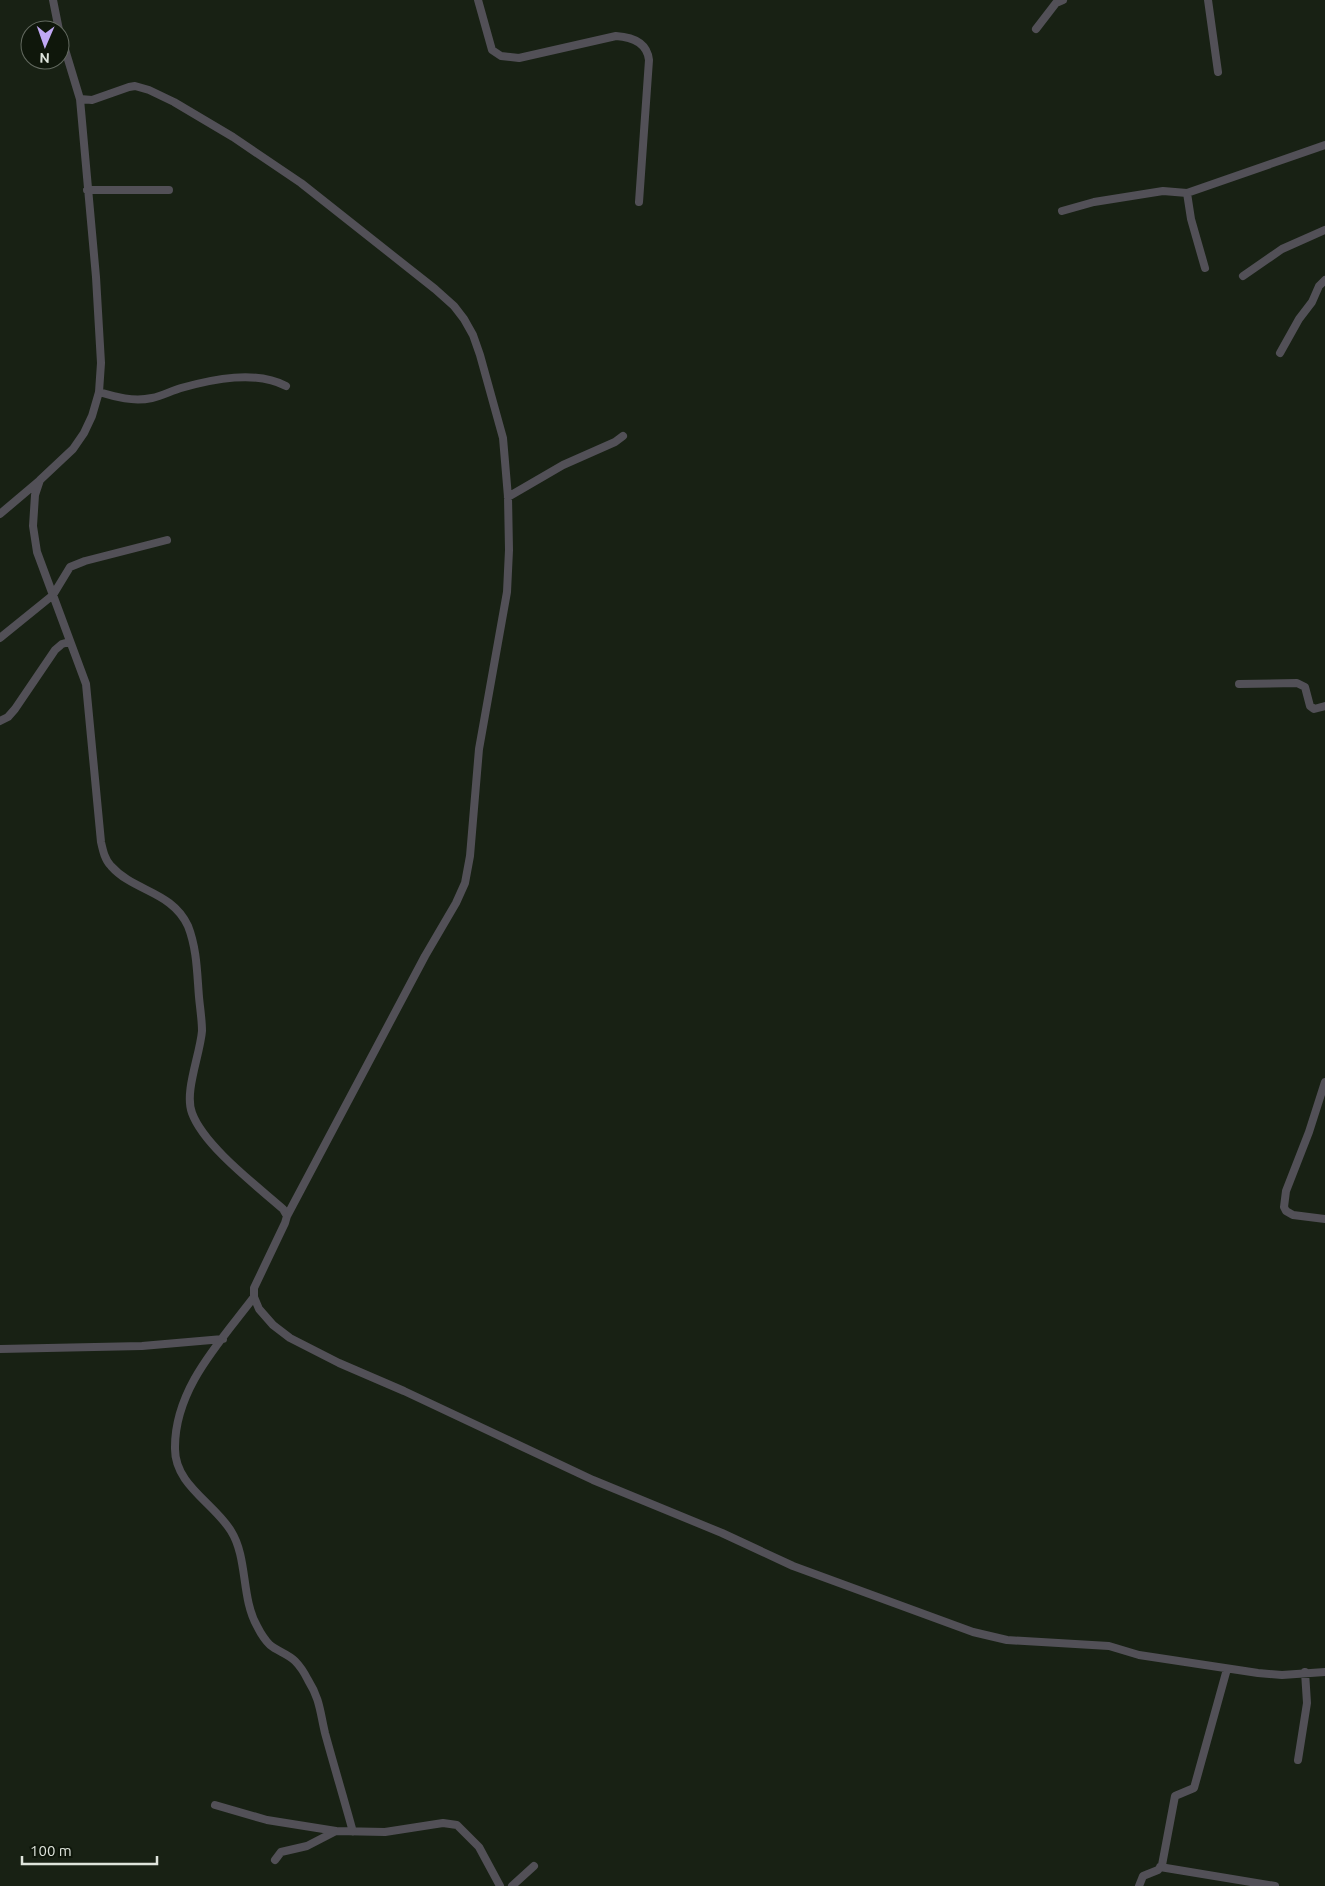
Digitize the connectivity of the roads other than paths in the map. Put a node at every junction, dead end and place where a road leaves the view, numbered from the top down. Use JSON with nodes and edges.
{"nodes":[{"id":1,"x":53,"y":0,"type":"edge"},
{"id":2,"x":478,"y":0,"type":"edge"},
{"id":3,"x":1064,"y":0,"type":"edge"},
{"id":4,"x":1208,"y":0,"type":"edge"},
{"id":5,"x":58,"y":20,"type":"edge"},
{"id":6,"x":1036,"y":29,"type":"dead end"},
{"id":7,"x":70,"y":65,"type":"edge"},
{"id":8,"x":1218,"y":72,"type":"dead end"},
{"id":9,"x":80,"y":99,"type":"junction"},
{"id":10,"x":1325,"y":145,"type":"edge"},
{"id":11,"x":87,"y":190,"type":"junction"},
{"id":12,"x":168,"y":190,"type":"dead end"},
{"id":13,"x":1187,"y":193,"type":"junction"},
{"id":14,"x":639,"y":202,"type":"dead end"},
{"id":15,"x":1062,"y":211,"type":"dead end"},
{"id":16,"x":1325,"y":230,"type":"edge"},
{"id":17,"x":1206,"y":268,"type":"dead end"},
{"id":18,"x":1243,"y":276,"type":"dead end"},
{"id":19,"x":1325,"y":280,"type":"edge"},
{"id":20,"x":1280,"y":354,"type":"dead end"},
{"id":21,"x":286,"y":386,"type":"dead end"},
{"id":22,"x":98,"y":392,"type":"junction"},
{"id":23,"x":623,"y":436,"type":"dead end"},
{"id":24,"x":40,"y":480,"type":"junction"},
{"id":25,"x":508,"y":497,"type":"junction"},
{"id":26,"x":0,"y":514,"type":"edge"},
{"id":27,"x":167,"y":540,"type":"dead end"},
{"id":28,"x":53,"y":594,"type":"junction"},
{"id":29,"x":0,"y":638,"type":"edge"},
{"id":30,"x":69,"y":642,"type":"junction"},
{"id":31,"x":1239,"y":684,"type":"dead end"},
{"id":32,"x":1325,"y":706,"type":"edge"},
{"id":33,"x":0,"y":721,"type":"edge"},
{"id":34,"x":1325,"y":1082,"type":"edge"},
{"id":35,"x":287,"y":1216,"type":"junction"},
{"id":36,"x":1325,"y":1220,"type":"edge"},
{"id":37,"x":254,"y":1297,"type":"junction"},
{"id":38,"x":223,"y":1339,"type":"junction"},
{"id":39,"x":0,"y":1350,"type":"edge"},
{"id":40,"x":1227,"y":1669,"type":"junction"},
{"id":41,"x":1305,"y":1672,"type":"junction"},
{"id":42,"x":1325,"y":1672,"type":"edge"},
{"id":43,"x":1298,"y":1760,"type":"dead end"},
{"id":44,"x":215,"y":1805,"type":"dead end"},
{"id":45,"x":336,"y":1831,"type":"junction"},
{"id":46,"x":353,"y":1832,"type":"junction"},
{"id":47,"x":275,"y":1860,"type":"dead end"},
{"id":48,"x":534,"y":1866,"type":"dead end"},
{"id":49,"x":1160,"y":1867,"type":"junction"},
{"id":50,"x":500,"y":1886,"type":"edge"},
{"id":51,"x":512,"y":1886,"type":"edge"},
{"id":52,"x":1139,"y":1886,"type":"edge"},
{"id":53,"x":1275,"y":1886,"type":"edge"}],
"edges":[{"from":1,"to":5,"type":"street"},
{"from":2,"to":14,"type":"street"},
{"from":3,"to":6,"type":"street"},
{"from":4,"to":8,"type":"street"},
{"from":7,"to":9,"type":"street"},
{"from":9,"to":11,"type":"street"},
{"from":9,"to":25,"type":"street"},
{"from":10,"to":13,"type":"street"},
{"from":11,"to":12,"type":"street"},
{"from":11,"to":22,"type":"street"},
{"from":13,"to":15,"type":"street"},
{"from":13,"to":17,"type":"street"},
{"from":16,"to":18,"type":"street"},
{"from":19,"to":20,"type":"street"},
{"from":21,"to":22,"type":"street"},
{"from":22,"to":24,"type":"street"},
{"from":23,"to":25,"type":"street"},
{"from":24,"to":26,"type":"street"},
{"from":24,"to":28,"type":"street"},
{"from":25,"to":35,"type":"street"},
{"from":27,"to":28,"type":"street"},
{"from":28,"to":29,"type":"street"},
{"from":28,"to":30,"type":"street"},
{"from":30,"to":33,"type":"street"},
{"from":30,"to":35,"type":"street"},
{"from":31,"to":32,"type":"street"},
{"from":34,"to":36,"type":"street"},
{"from":35,"to":37,"type":"street"},
{"from":37,"to":38,"type":"street"},
{"from":37,"to":40,"type":"street"},
{"from":38,"to":39,"type":"street"},
{"from":38,"to":46,"type":"street"},
{"from":40,"to":41,"type":"street"},
{"from":40,"to":49,"type":"street"},
{"from":41,"to":42,"type":"street"},
{"from":41,"to":43,"type":"street"},
{"from":44,"to":45,"type":"street"},
{"from":45,"to":46,"type":"street"},
{"from":45,"to":47,"type":"street"},
{"from":46,"to":50,"type":"street"},
{"from":48,"to":51,"type":"street"},
{"from":49,"to":52,"type":"street"},
{"from":49,"to":53,"type":"street"}]}
